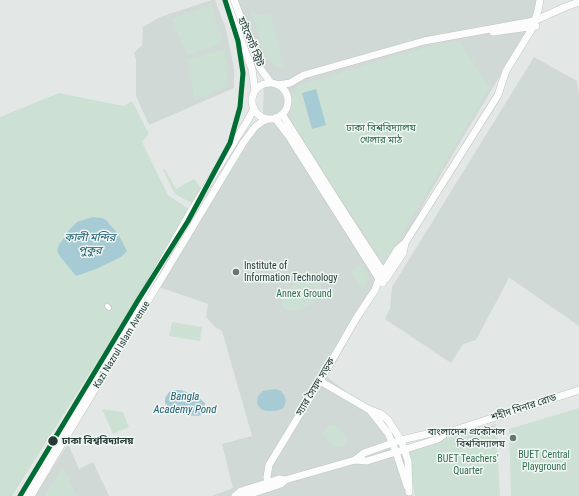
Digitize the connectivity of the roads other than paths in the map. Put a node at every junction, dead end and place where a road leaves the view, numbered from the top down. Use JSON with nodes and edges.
{"nodes":[{"id":1,"x":226,"y":0,"type":"edge"},
{"id":2,"x":234,"y":0,"type":"edge"},
{"id":3,"x":540,"y":0,"type":"edge"},
{"id":4,"x":579,"y":4,"type":"edge"},
{"id":5,"x":537,"y":23,"type":"junction"},
{"id":6,"x":290,"y":83,"type":"junction"},
{"id":7,"x":274,"y":84,"type":"junction"},
{"id":8,"x":255,"y":91,"type":"junction"},
{"id":9,"x":286,"y":92,"type":"junction"},
{"id":10,"x":254,"y":108,"type":"junction"},
{"id":11,"x":282,"y":114,"type":"junction"},
{"id":12,"x":272,"y":118,"type":"junction"},
{"id":13,"x":386,"y":274,"type":"junction"},
{"id":14,"x":381,"y":281,"type":"junction"},
{"id":15,"x":144,"y":301,"type":"junction"},
{"id":16,"x":118,"y":345,"type":"junction"},
{"id":17,"x":320,"y":381,"type":"junction"},
{"id":18,"x":579,"y":390,"type":"edge"},
{"id":19,"x":368,"y":409,"type":"junction"},
{"id":20,"x":446,"y":433,"type":"junction"},
{"id":21,"x":401,"y":440,"type":"junction"},
{"id":22,"x":392,"y":443,"type":"junction"},
{"id":23,"x":404,"y":449,"type":"junction"},
{"id":24,"x":396,"y":452,"type":"junction"},
{"id":25,"x":355,"y":460,"type":"junction"},
{"id":26,"x":268,"y":485,"type":"junction"},
{"id":27,"x":409,"y":494,"type":"edge"},
{"id":28,"x":24,"y":496,"type":"edge"},
{"id":29,"x":32,"y":496,"type":"edge"},
{"id":30,"x":235,"y":496,"type":"edge"},
{"id":31,"x":244,"y":496,"type":"edge"}],
"edges":[{"from":1,"to":8,"type":"main road","name":"হাইকোর্ট স্ট্রিট"},
{"from":2,"to":7,"type":"main road","name":"হাইকোর্ট স্ট্রিট"},
{"from":3,"to":5,"type":"main road","name":"স্যার সৈয়দ সড়ক"},
{"from":4,"to":5,"type":"main road"},
{"from":5,"to":6,"type":"main road"},
{"from":5,"to":13,"type":"main road","name":"স্যার সৈয়দ সড়ক"},
{"from":6,"to":7,"type":"main road"},
{"from":6,"to":9,"type":"main road"},
{"from":7,"to":8,"type":"main road"},
{"from":7,"to":9,"type":"main road"},
{"from":8,"to":10,"type":"main road"},
{"from":9,"to":11,"type":"main road"},
{"from":10,"to":12,"type":"main road"},
{"from":10,"to":15,"type":"main road","name":"Kazi Nazrul Islam Avenue"},
{"from":11,"to":12,"type":"main road"},
{"from":11,"to":13,"type":"main road"},
{"from":12,"to":14,"type":"main road"},
{"from":12,"to":15,"type":"main road","name":"Kazi Nazrul Islam Avenue"},
{"from":13,"to":14,"type":"main road","name":"স্যার সৈয়দ সড়ক"},
{"from":14,"to":17,"type":"main road","name":"স্যার সৈয়দ সড়ক"},
{"from":15,"to":16,"type":"main road","name":"Kazi Nazrul Islam Avenue"},
{"from":16,"to":28,"type":"main road","name":"Kazi Nazrul Islam Avenue"},
{"from":16,"to":29,"type":"main road","name":"Kazi Nazrul Islam Avenue"},
{"from":17,"to":19,"type":"main road"},
{"from":17,"to":26,"type":"main road","name":"স্যার সৈয়দ সড়ক"},
{"from":18,"to":20,"type":"main road","name":"শহীদ মিনার রোড"},
{"from":19,"to":21,"type":"main road"},
{"from":19,"to":22,"type":"main road"},
{"from":20,"to":21,"type":"main road","name":"শহীদ মিনার রোড"},
{"from":20,"to":23,"type":"main road","name":"শহীদ মিনার রোড"},
{"from":21,"to":22,"type":"main road","name":"শহীদ মিনার রোড"},
{"from":21,"to":23,"type":"main road"},
{"from":22,"to":24,"type":"main road"},
{"from":22,"to":25,"type":"main road","name":"শহীদ মিনার রোড"},
{"from":23,"to":24,"type":"main road","name":"শহীদ মিনার রোড"},
{"from":23,"to":27,"type":"main road"},
{"from":24,"to":25,"type":"main road","name":"শহীদ মিনার রোড"},
{"from":24,"to":27,"type":"main road"},
{"from":25,"to":26,"type":"main road","name":"শহীদ মিনার রোড"},
{"from":26,"to":30,"type":"main road"},
{"from":26,"to":31,"type":"main road"}]}
